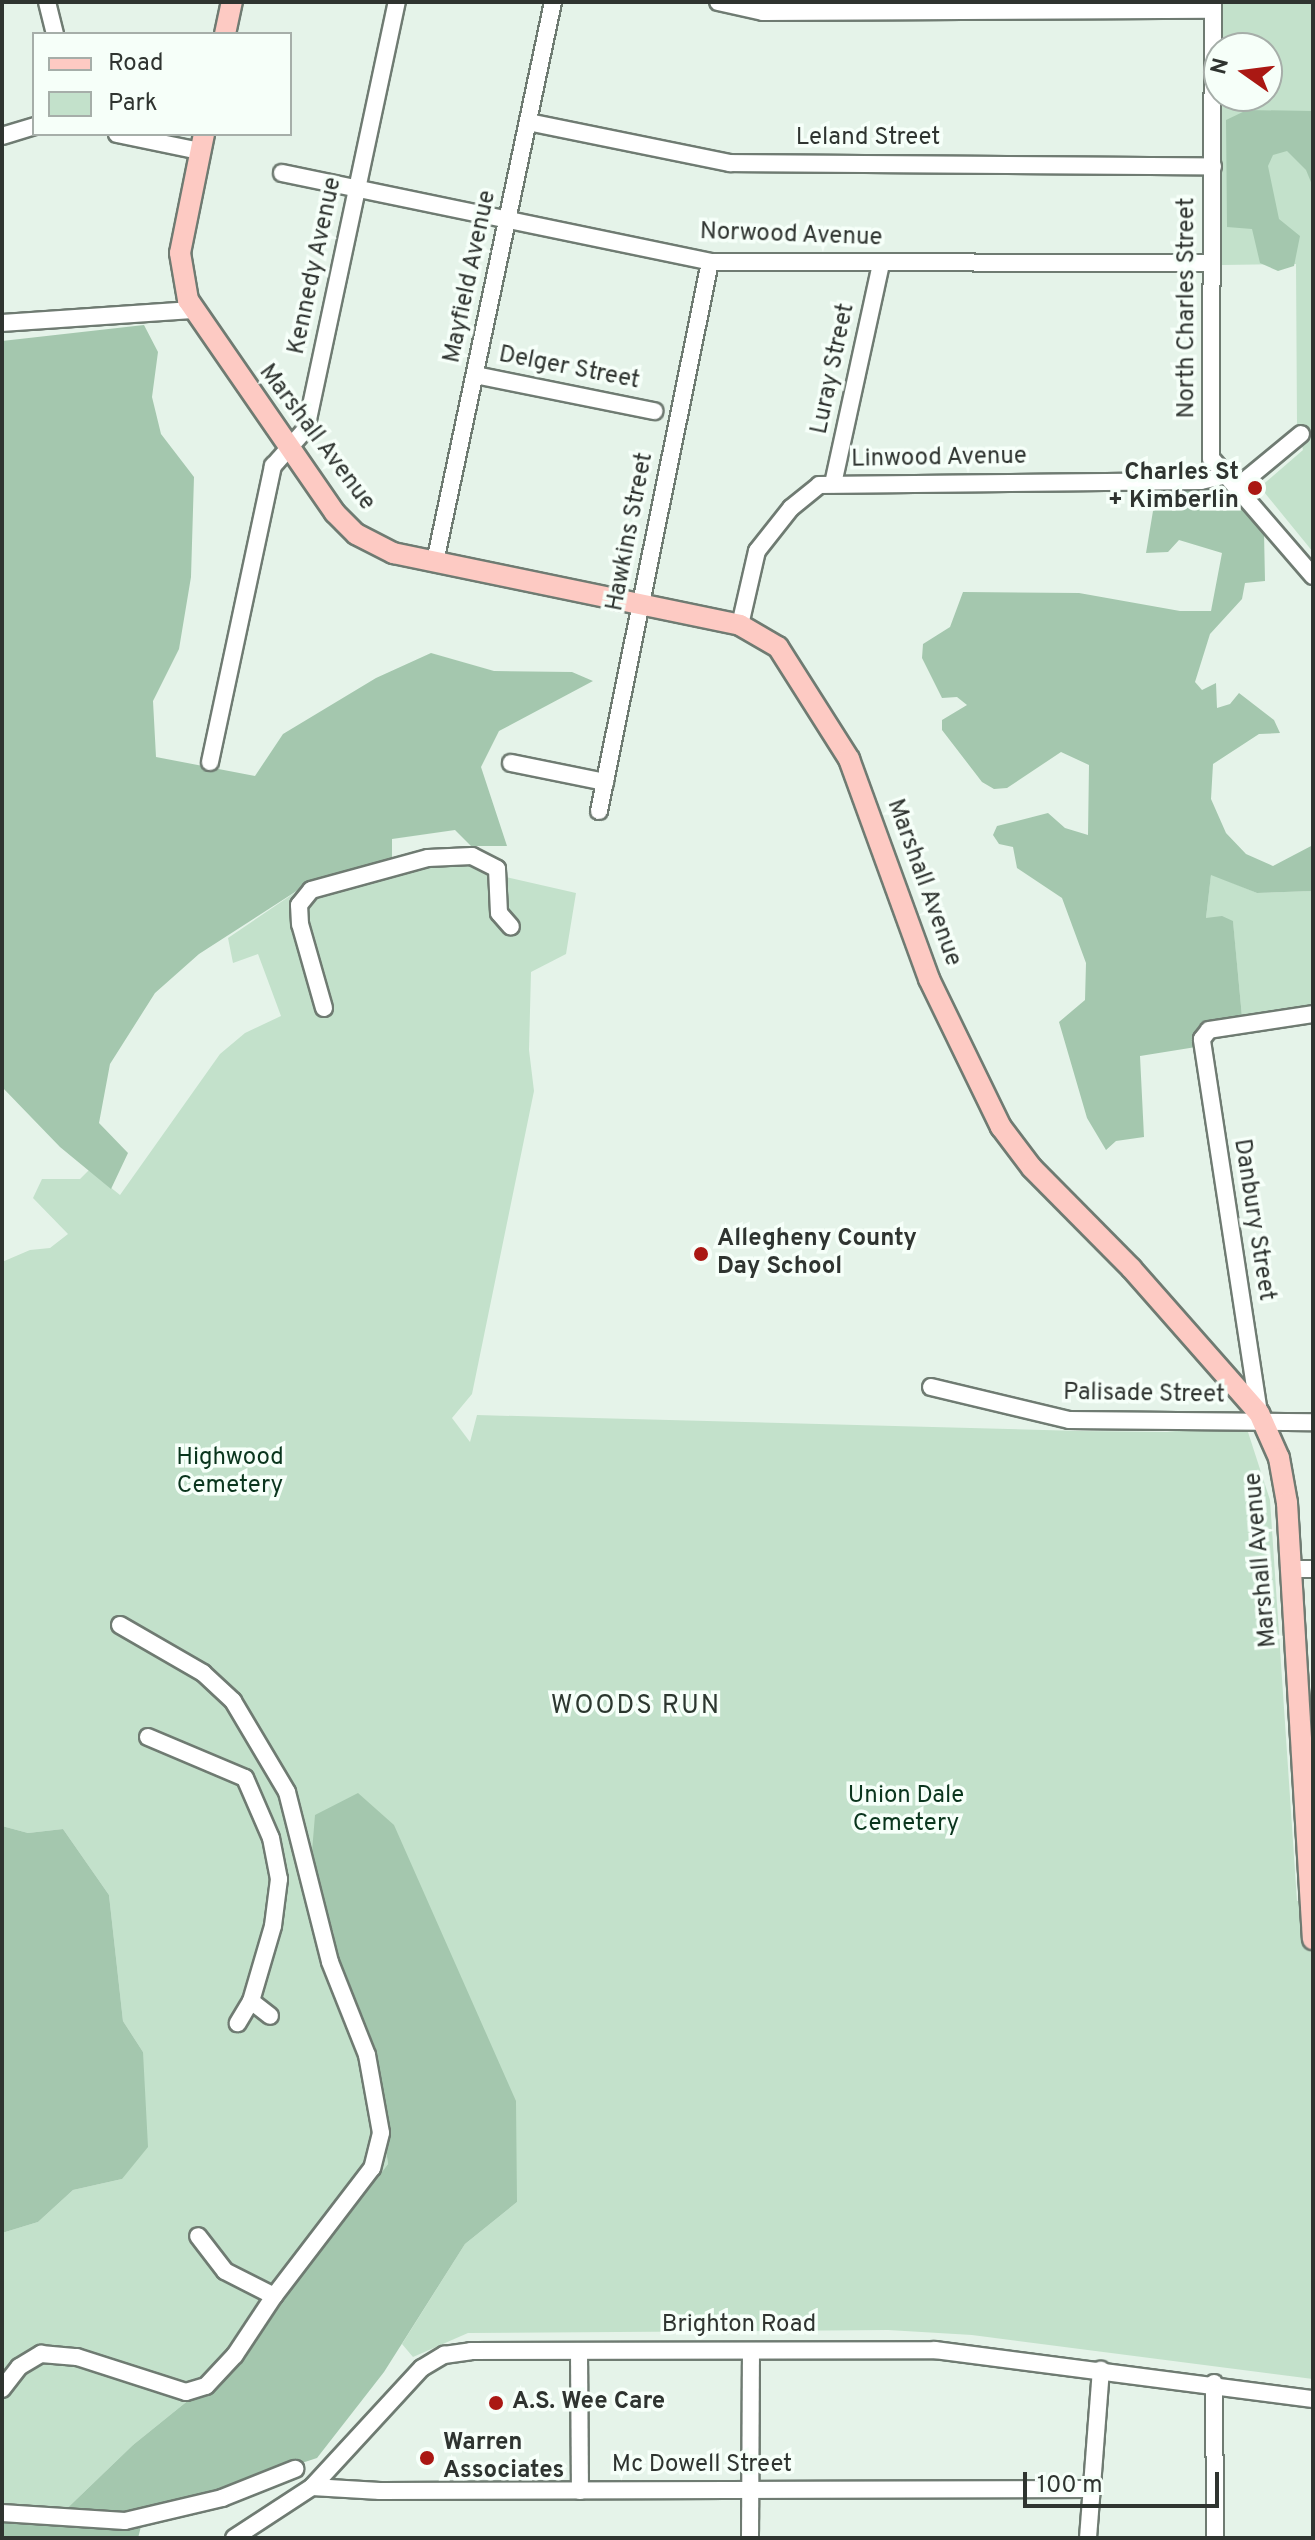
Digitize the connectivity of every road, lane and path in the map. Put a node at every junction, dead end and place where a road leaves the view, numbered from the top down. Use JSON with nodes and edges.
{"nodes":[{"id":1,"x":47,"y":2,"type":"edge"},
{"id":2,"x":232,"y":2,"type":"edge"},
{"id":3,"x":397,"y":2,"type":"edge"},
{"id":4,"x":553,"y":2,"type":"edge"},
{"id":5,"x":718,"y":2,"type":"edge"},
{"id":6,"x":1213,"y":6,"type":"edge"},
{"id":7,"x":54,"y":32,"type":"edge"},
{"id":8,"x":225,"y":32,"type":"edge"},
{"id":9,"x":528,"y":122,"type":"junction"},
{"id":10,"x":32,"y":127,"type":"edge"},
{"id":11,"x":2,"y":136,"type":"edge"},
{"id":12,"x":138,"y":136,"type":"edge"},
{"id":13,"x":202,"y":142,"type":"edge"},
{"id":14,"x":1213,"y":166,"type":"junction"},
{"id":15,"x":282,"y":173,"type":"dead end"},
{"id":16,"x":357,"y":190,"type":"junction"},
{"id":17,"x":507,"y":223,"type":"junction"},
{"id":18,"x":710,"y":262,"type":"junction"},
{"id":19,"x":881,"y":263,"type":"junction"},
{"id":20,"x":1212,"y":263,"type":"junction"},
{"id":21,"x":192,"y":310,"type":"junction"},
{"id":22,"x":2,"y":323,"type":"edge"},
{"id":23,"x":475,"y":375,"type":"junction"},
{"id":24,"x":654,"y":411,"type":"dead end"},
{"id":25,"x":1301,"y":434,"type":"dead end"},
{"id":26,"x":289,"y":449,"type":"junction"},
{"id":27,"x":1232,"y":481,"type":"junction"},
{"id":28,"x":833,"y":484,"type":"junction"},
{"id":29,"x":435,"y":562,"type":"junction"},
{"id":30,"x":1313,"y":576,"type":"edge"},
{"id":31,"x":641,"y":605,"type":"junction"},
{"id":32,"x":740,"y":625,"type":"junction"},
{"id":33,"x":210,"y":762,"type":"dead end"},
{"id":34,"x":511,"y":763,"type":"dead end"},
{"id":35,"x":605,"y":782,"type":"junction"},
{"id":36,"x":599,"y":811,"type":"dead end"},
{"id":37,"x":511,"y":927,"type":"dead end"},
{"id":38,"x":324,"y":1008,"type":"dead end"},
{"id":39,"x":1313,"y":1014,"type":"edge"},
{"id":40,"x":931,"y":1387,"type":"dead end"},
{"id":41,"x":1261,"y":1417,"type":"junction"},
{"id":42,"x":1313,"y":1422,"type":"edge"},
{"id":43,"x":1291,"y":1569,"type":"junction"},
{"id":44,"x":1313,"y":1569,"type":"edge"},
{"id":45,"x":120,"y":1625,"type":"dead end"},
{"id":46,"x":148,"y":1737,"type":"dead end"},
{"id":47,"x":1313,"y":1939,"type":"edge"},
{"id":48,"x":251,"y":2001,"type":"junction"},
{"id":49,"x":270,"y":2016,"type":"dead end"},
{"id":50,"x":238,"y":2023,"type":"dead end"},
{"id":51,"x":198,"y":2236,"type":"dead end"},
{"id":52,"x":274,"y":2296,"type":"junction"},
{"id":53,"x":579,"y":2351,"type":"junction"},
{"id":54,"x":751,"y":2351,"type":"junction"},
{"id":55,"x":1101,"y":2369,"type":"junction"},
{"id":56,"x":1214,"y":2383,"type":"junction"},
{"id":57,"x":2,"y":2389,"type":"edge"},
{"id":58,"x":1313,"y":2399,"type":"edge"},
{"id":59,"x":295,"y":2469,"type":"dead end"},
{"id":60,"x":312,"y":2487,"type":"junction"},
{"id":61,"x":1092,"y":2489,"type":"junction"},
{"id":62,"x":750,"y":2490,"type":"junction"},
{"id":63,"x":580,"y":2491,"type":"junction"},
{"id":64,"x":2,"y":2513,"type":"edge"},
{"id":65,"x":234,"y":2538,"type":"edge"},
{"id":66,"x":750,"y":2538,"type":"edge"},
{"id":67,"x":1088,"y":2538,"type":"edge"},
{"id":68,"x":1215,"y":2538,"type":"edge"}],
"edges":[{"from":1,"to":7,"type":"street"},
{"from":2,"to":8,"type":"main road"},
{"from":3,"to":16,"type":"street","name":"Kennedy Avenue"},
{"from":4,"to":9,"type":"street","name":"Mayfield Avenue"},
{"from":5,"to":6,"type":"street"},
{"from":6,"to":14,"type":"street","name":"North Charles Street"},
{"from":9,"to":14,"type":"street","name":"Leland Street"},
{"from":9,"to":17,"type":"street","name":"Mayfield Avenue"},
{"from":10,"to":11,"type":"street"},
{"from":12,"to":13,"type":"street"},
{"from":13,"to":21,"type":"main road","name":"Marshall Avenue"},
{"from":14,"to":20,"type":"street","name":"North Charles Street"},
{"from":15,"to":16,"type":"street","name":"Norwood Avenue"},
{"from":16,"to":17,"type":"street","name":"Norwood Avenue"},
{"from":16,"to":26,"type":"street","name":"Kennedy Avenue"},
{"from":17,"to":18,"type":"street","name":"Norwood Avenue"},
{"from":17,"to":23,"type":"street","name":"Mayfield Avenue"},
{"from":18,"to":19,"type":"street","name":"Norwood Avenue"},
{"from":18,"to":31,"type":"street","name":"Hawkins Street"},
{"from":19,"to":20,"type":"street","name":"Norwood Avenue"},
{"from":19,"to":28,"type":"street","name":"Luray Street"},
{"from":20,"to":27,"type":"street","name":"North Charles Street"},
{"from":21,"to":22,"type":"street"},
{"from":21,"to":26,"type":"main road","name":"Marshall Avenue"},
{"from":23,"to":24,"type":"street","name":"Delger Street"},
{"from":23,"to":29,"type":"street","name":"Mayfield Avenue"},
{"from":25,"to":27,"type":"street"},
{"from":26,"to":29,"type":"main road","name":"Marshall Avenue"},
{"from":26,"to":33,"type":"street","name":"Kennedy Avenue"},
{"from":27,"to":28,"type":"street","name":"Linwood Avenue"},
{"from":27,"to":30,"type":"street","name":"North Charles Street"},
{"from":28,"to":32,"type":"street","name":"Linwood Avenue"},
{"from":29,"to":31,"type":"main road","name":"Marshall Avenue"},
{"from":31,"to":32,"type":"main road","name":"Marshall Avenue"},
{"from":31,"to":35,"type":"street","name":"Hawkins Street"},
{"from":32,"to":41,"type":"main road","name":"Marshall Avenue"},
{"from":34,"to":35,"type":"street"},
{"from":35,"to":36,"type":"street","name":"Hawkins Street"},
{"from":37,"to":38,"type":"street"},
{"from":39,"to":41,"type":"street","name":"Danbury Street"},
{"from":40,"to":41,"type":"street","name":"Palisade Street"},
{"from":41,"to":42,"type":"street","name":"Palisade Street"},
{"from":41,"to":43,"type":"main road","name":"Marshall Avenue"},
{"from":43,"to":44,"type":"street"},
{"from":43,"to":47,"type":"main road","name":"Marshall Avenue"},
{"from":45,"to":52,"type":"street"},
{"from":46,"to":48,"type":"street"},
{"from":48,"to":49,"type":"street"},
{"from":48,"to":50,"type":"street"},
{"from":51,"to":52,"type":"street"},
{"from":52,"to":57,"type":"street"},
{"from":53,"to":54,"type":"street","name":"Brighton Road"},
{"from":53,"to":60,"type":"street","name":"Brighton Road"},
{"from":53,"to":63,"type":"street"},
{"from":54,"to":55,"type":"street","name":"Brighton Road"},
{"from":54,"to":62,"type":"street"},
{"from":55,"to":56,"type":"street","name":"Brighton Road"},
{"from":55,"to":61,"type":"street"},
{"from":56,"to":58,"type":"street","name":"Brighton Road"},
{"from":56,"to":68,"type":"street"},
{"from":59,"to":64,"type":"street"},
{"from":60,"to":63,"type":"street","name":"Mc Dowell Street"},
{"from":60,"to":65,"type":"street","name":"Brighton Road"},
{"from":61,"to":62,"type":"street","name":"Mc Dowell Street"},
{"from":61,"to":67,"type":"street"},
{"from":62,"to":63,"type":"street","name":"Mc Dowell Street"},
{"from":62,"to":66,"type":"street"}]}
